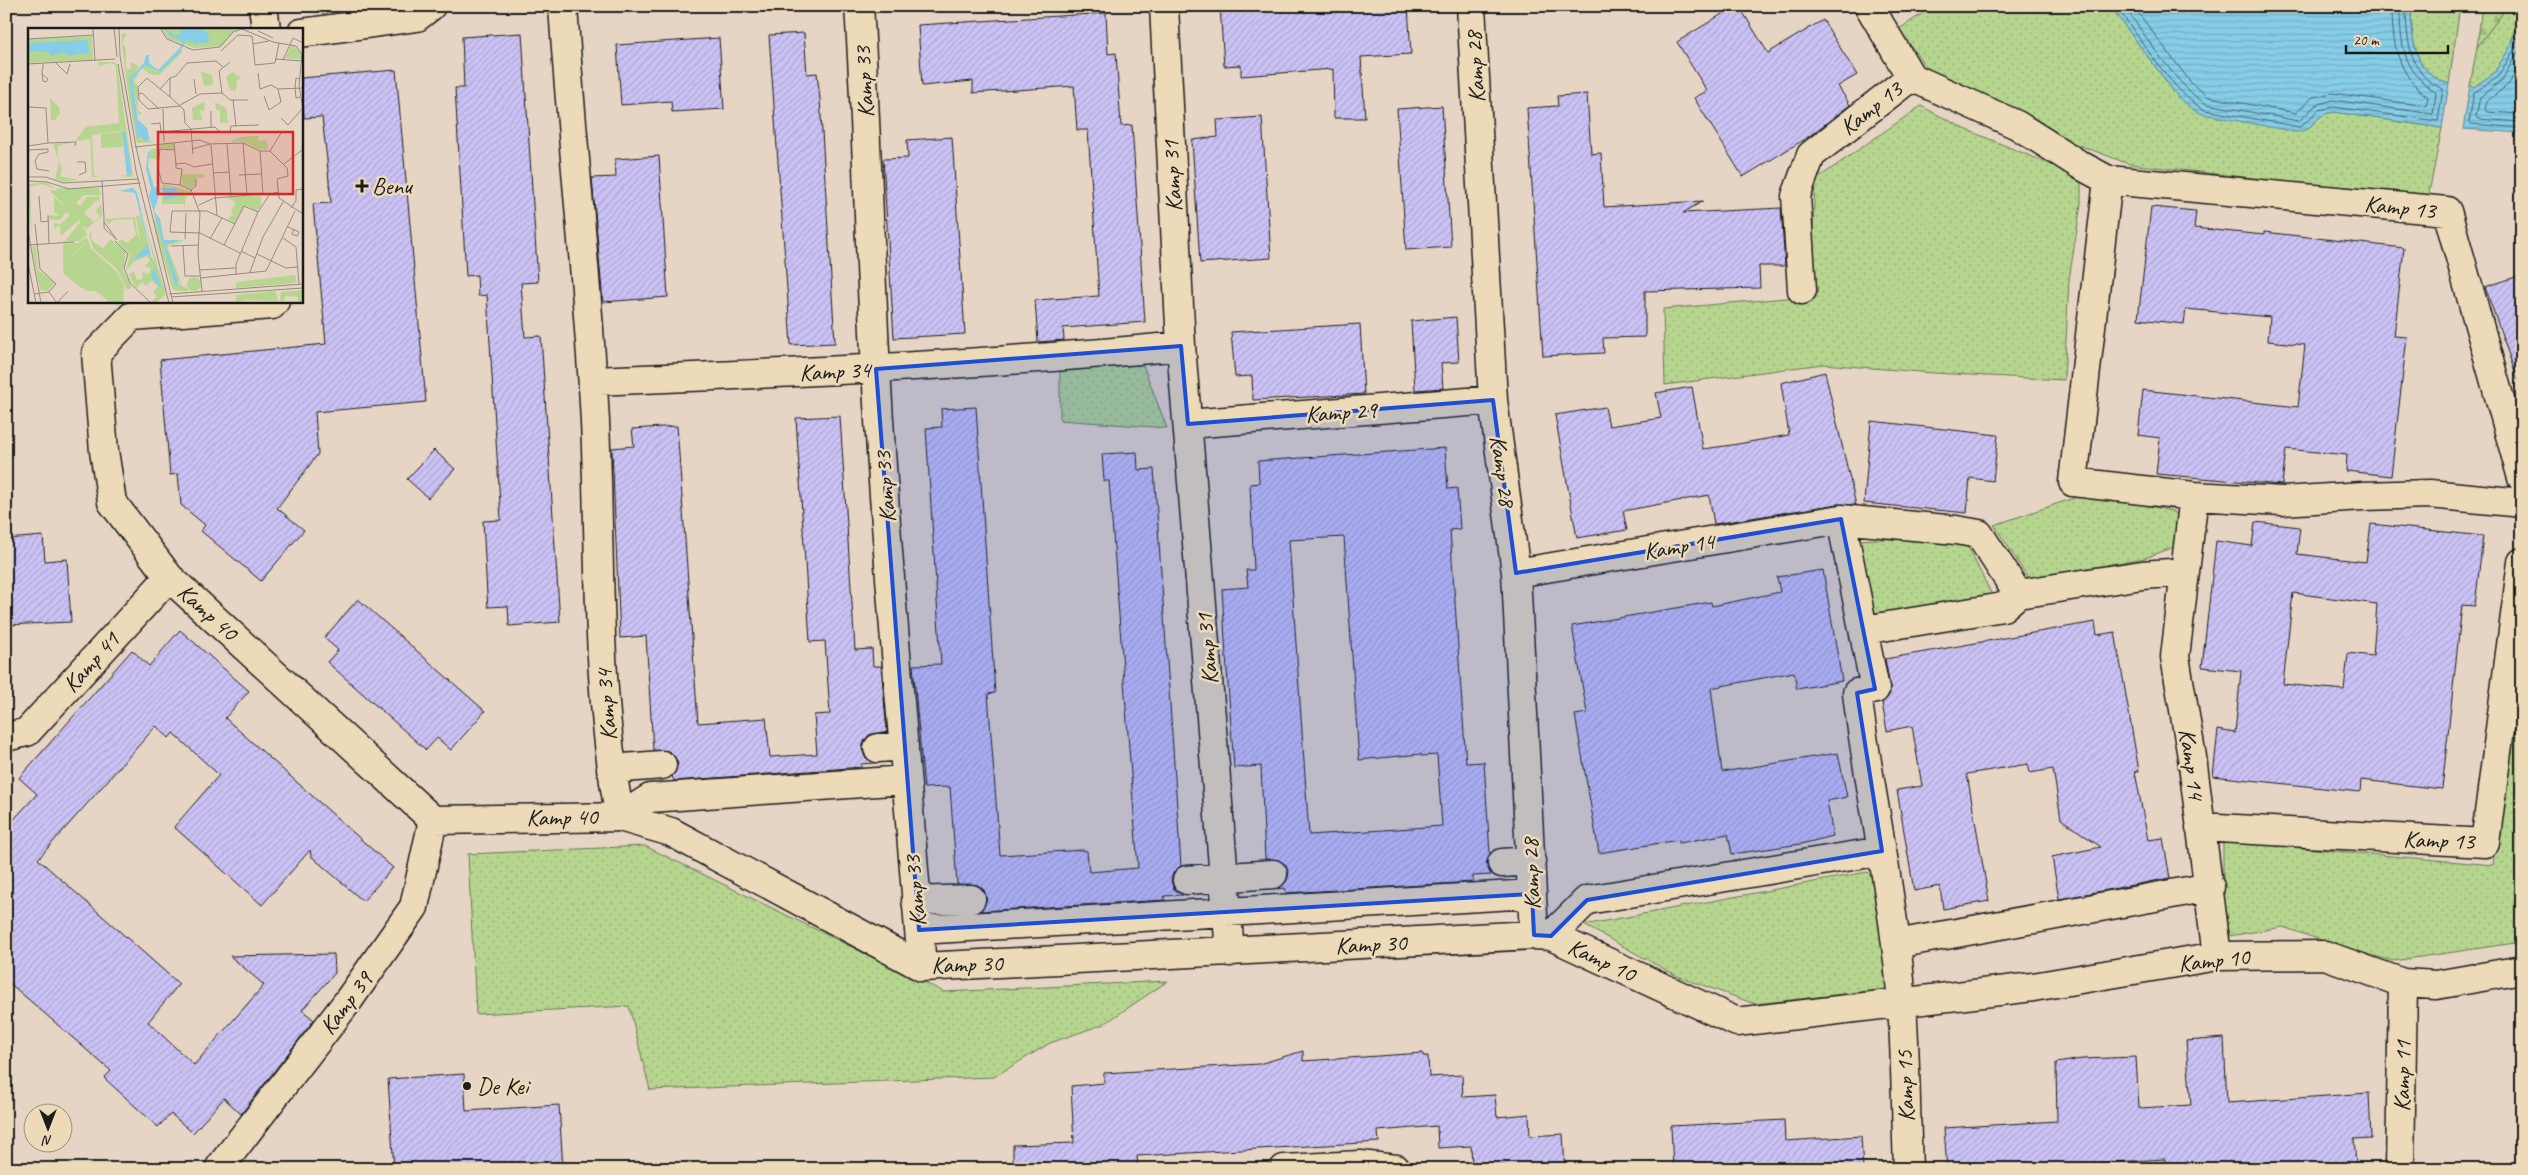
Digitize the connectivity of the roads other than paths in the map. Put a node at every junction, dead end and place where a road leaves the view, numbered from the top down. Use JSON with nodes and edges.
{"nodes":[{"id":1,"x":263,"y":6,"type":"edge"},
{"id":2,"x":431,"y":6,"type":"edge"},
{"id":3,"x":563,"y":6,"type":"edge"},
{"id":4,"x":859,"y":6,"type":"edge"},
{"id":5,"x":1164,"y":6,"type":"edge"},
{"id":6,"x":1471,"y":6,"type":"edge"},
{"id":7,"x":1869,"y":6,"type":"edge"},
{"id":8,"x":266,"y":28,"type":"edge"},
{"id":9,"x":302,"y":33,"type":"edge"},
{"id":10,"x":1911,"y":77,"type":"junction"},
{"id":11,"x":2108,"y":180,"type":"junction"},
{"id":12,"x":1802,"y":290,"type":"dead end"},
{"id":13,"x":274,"y":302,"type":"edge"},
{"id":14,"x":1181,"y":346,"type":"junction"},
{"id":15,"x":876,"y":369,"type":"junction"},
{"id":16,"x":593,"y":382,"type":"junction"},
{"id":17,"x":1493,"y":400,"type":"junction"},
{"id":18,"x":1188,"y":424,"type":"junction"},
{"id":19,"x":2522,"y":478,"type":"edge"},
{"id":20,"x":2194,"y":496,"type":"junction"},
{"id":21,"x":2522,"y":503,"type":"edge"},
{"id":22,"x":1841,"y":519,"type":"junction"},
{"id":23,"x":2522,"y":562,"type":"edge"},
{"id":24,"x":2185,"y":572,"type":"junction"},
{"id":25,"x":1516,"y":573,"type":"junction"},
{"id":26,"x":169,"y":577,"type":"junction"},
{"id":27,"x":2018,"y":594,"type":"junction"},
{"id":28,"x":1864,"y":630,"type":"junction"},
{"id":29,"x":6,"y":736,"type":"edge"},
{"id":30,"x":887,"y":755,"type":"junction"},
{"id":31,"x":611,"y":769,"type":"junction"},
{"id":32,"x":906,"y":780,"type":"junction"},
{"id":33,"x":620,"y":817,"type":"junction"},
{"id":34,"x":433,"y":820,"type":"junction"},
{"id":35,"x":2200,"y":827,"type":"junction"},
{"id":36,"x":1882,"y":851,"type":"junction"},
{"id":37,"x":1531,"y":860,"type":"junction"},
{"id":38,"x":1225,"y":877,"type":"junction"},
{"id":39,"x":2210,"y":887,"type":"junction"},
{"id":40,"x":1532,"y":894,"type":"junction"},
{"id":41,"x":916,"y":901,"type":"junction"},
{"id":42,"x":1226,"y":913,"type":"junction"},
{"id":43,"x":919,"y":930,"type":"junction"},
{"id":44,"x":1542,"y":936,"type":"junction"},
{"id":45,"x":1896,"y":944,"type":"junction"},
{"id":46,"x":1230,"y":952,"type":"junction"},
{"id":47,"x":2217,"y":956,"type":"junction"},
{"id":48,"x":922,"y":967,"type":"junction"},
{"id":49,"x":2522,"y":970,"type":"edge"},
{"id":50,"x":2403,"y":983,"type":"junction"},
{"id":51,"x":1902,"y":1003,"type":"junction"},
{"id":52,"x":223,"y":1163,"type":"dead end"},
{"id":53,"x":1284,"y":1169,"type":"edge"},
{"id":54,"x":1396,"y":1169,"type":"edge"},
{"id":55,"x":1908,"y":1169,"type":"edge"},
{"id":56,"x":2400,"y":1169,"type":"edge"}],
"edges":[{"from":1,"to":8,"type":"street"},
{"from":2,"to":9,"type":"street"},
{"from":3,"to":16,"type":"street","name":"Kamp 34"},
{"from":4,"to":15,"type":"street","name":"Kamp 33"},
{"from":5,"to":14,"type":"street","name":"Kamp 31"},
{"from":6,"to":17,"type":"street","name":"Kamp 28"},
{"from":7,"to":10,"type":"street"},
{"from":10,"to":11,"type":"street","name":"Kamp 13"},
{"from":10,"to":12,"type":"street","name":"Kamp 13"},
{"from":11,"to":19,"type":"street","name":"Kamp 13"},
{"from":11,"to":20,"type":"street"},
{"from":13,"to":26,"type":"street","name":"Kamp 40"},
{"from":14,"to":15,"type":"street","name":"Kamp 34"},
{"from":14,"to":18,"type":"street","name":"Kamp 31"},
{"from":15,"to":16,"type":"street","name":"Kamp 34"},
{"from":15,"to":30,"type":"street","name":"Kamp 33"},
{"from":16,"to":31,"type":"street","name":"Kamp 34"},
{"from":17,"to":18,"type":"street","name":"Kamp 29"},
{"from":17,"to":25,"type":"street","name":"Kamp 28"},
{"from":18,"to":38,"type":"street","name":"Kamp 31"},
{"from":20,"to":21,"type":"street"},
{"from":20,"to":24,"type":"street","name":"Kamp 14"},
{"from":22,"to":25,"type":"street","name":"Kamp 14"},
{"from":22,"to":27,"type":"street","name":"Kamp 14"},
{"from":22,"to":28,"type":"street"},
{"from":23,"to":35,"type":"street","name":"Kamp 13"},
{"from":24,"to":27,"type":"street"},
{"from":24,"to":35,"type":"street","name":"Kamp 14"},
{"from":25,"to":37,"type":"street","name":"Kamp 28"},
{"from":26,"to":29,"type":"street","name":"Kamp 41"},
{"from":26,"to":34,"type":"street","name":"Kamp 40"},
{"from":27,"to":28,"type":"street"},
{"from":28,"to":36,"type":"street"},
{"from":30,"to":31,"type":"street"},
{"from":30,"to":32,"type":"street","name":"Kamp 33"},
{"from":31,"to":33,"type":"street","name":"Kamp 34"},
{"from":32,"to":33,"type":"street"},
{"from":32,"to":41,"type":"street","name":"Kamp 33"},
{"from":33,"to":34,"type":"street","name":"Kamp 40"},
{"from":33,"to":48,"type":"street","name":"Kamp 30"},
{"from":34,"to":52,"type":"street","name":"Kamp 39"},
{"from":35,"to":39,"type":"street","name":"Kamp 14"},
{"from":36,"to":44,"type":"street","name":"Kamp 10"},
{"from":36,"to":45,"type":"street"},
{"from":37,"to":38,"type":"street","name":"Kamp 30"},
{"from":37,"to":40,"type":"street","name":"Kamp 28"},
{"from":38,"to":41,"type":"street","name":"Kamp 30"},
{"from":38,"to":42,"type":"street","name":"Kamp 31"},
{"from":39,"to":45,"type":"street"},
{"from":39,"to":47,"type":"street","name":"Kamp 14"},
{"from":40,"to":42,"type":"street","name":"Kamp 30"},
{"from":40,"to":44,"type":"street","name":"Kamp 28"},
{"from":41,"to":43,"type":"street","name":"Kamp 33"},
{"from":42,"to":43,"type":"street","name":"Kamp 30"},
{"from":42,"to":46,"type":"street","name":"Kamp 31"},
{"from":43,"to":48,"type":"street","name":"Kamp 33"},
{"from":44,"to":46,"type":"street","name":"Kamp 30"},
{"from":44,"to":51,"type":"street","name":"Kamp 10"},
{"from":45,"to":51,"type":"street"},
{"from":46,"to":48,"type":"street","name":"Kamp 30"},
{"from":47,"to":50,"type":"street","name":"Kamp 10"},
{"from":47,"to":51,"type":"street","name":"Kamp 10"},
{"from":49,"to":50,"type":"street","name":"Kamp 10"},
{"from":50,"to":56,"type":"street","name":"Kamp 11"},
{"from":51,"to":55,"type":"street","name":"Kamp 15"},
{"from":53,"to":54,"type":"street"}]}
